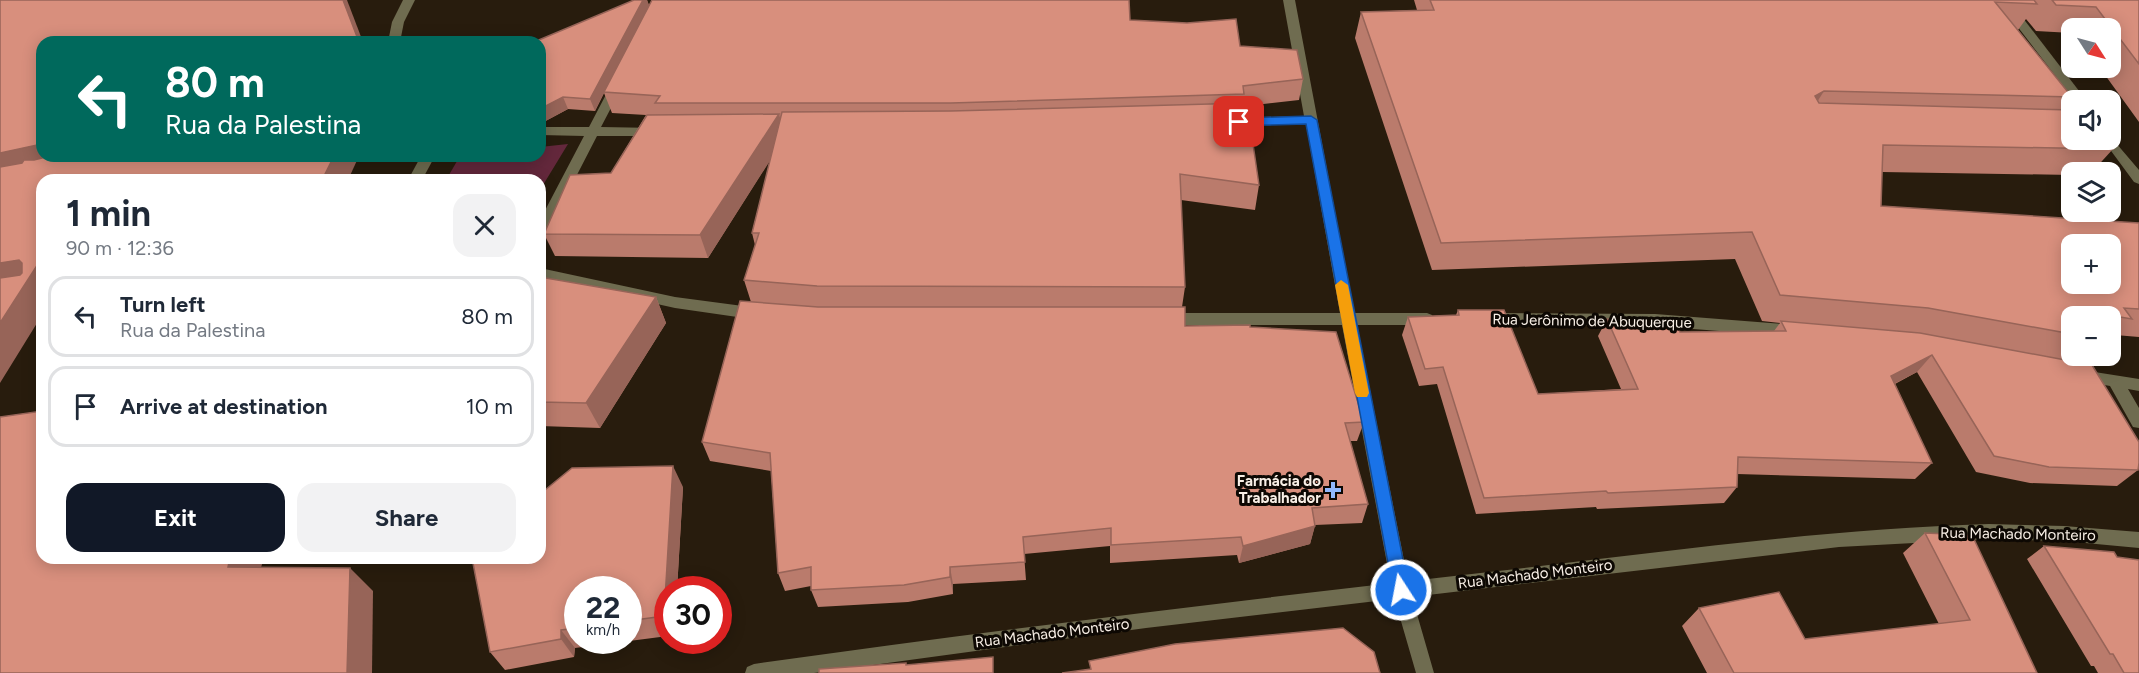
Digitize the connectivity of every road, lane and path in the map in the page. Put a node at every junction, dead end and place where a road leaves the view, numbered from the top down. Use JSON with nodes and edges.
{"nodes":[{"id":1,"x":408,"y":0,"type":"edge"},
{"id":2,"x":1289,"y":0,"type":"edge"},
{"id":3,"x":2003,"y":0,"type":"edge"},
{"id":4,"x":395,"y":36,"type":"edge"},
{"id":5,"x":624,"y":71,"type":"edge"},
{"id":6,"x":2072,"y":90,"type":"edge"},
{"id":7,"x":1311,"y":120,"type":"junction"},
{"id":8,"x":1215,"y":122,"type":"edge"},
{"id":9,"x":546,"y":131,"type":"edge"},
{"id":10,"x":592,"y":132,"type":"junction"},
{"id":11,"x":674,"y":132,"type":"edge"},
{"id":12,"x":2117,"y":150,"type":"edge"},
{"id":13,"x":2139,"y":179,"type":"edge"},
{"id":14,"x":546,"y":221,"type":"edge"},
{"id":15,"x":546,"y":274,"type":"edge"},
{"id":16,"x":776,"y":315,"type":"edge"},
{"id":17,"x":1147,"y":319,"type":"edge"},
{"id":18,"x":1348,"y":319,"type":"junction"},
{"id":19,"x":1442,"y":319,"type":"edge"},
{"id":20,"x":1478,"y":319,"type":"edge"},
{"id":21,"x":1805,"y":332,"type":"edge"},
{"id":22,"x":2068,"y":373,"type":"edge"},
{"id":23,"x":2115,"y":382,"type":"junction"},
{"id":24,"x":2139,"y":385,"type":"edge"},
{"id":25,"x":2139,"y":422,"type":"edge"},
{"id":26,"x":2139,"y":540,"type":"edge"},
{"id":27,"x":1401,"y":590,"type":"junction"},
{"id":28,"x":754,"y":673,"type":"edge"},
{"id":29,"x":1425,"y":673,"type":"edge"}],
"edges":[{"from":1,"to":4,"type":"street"},
{"from":2,"to":7,"type":"street"},
{"from":3,"to":6,"type":"street"},
{"from":5,"to":10,"type":"street"},
{"from":7,"to":8,"type":"street"},
{"from":7,"to":18,"type":"street"},
{"from":9,"to":10,"type":"street"},
{"from":10,"to":11,"type":"street"},
{"from":10,"to":14,"type":"street"},
{"from":12,"to":13,"type":"street"},
{"from":15,"to":16,"type":"street"},
{"from":17,"to":18,"type":"street"},
{"from":18,"to":19,"type":"street"},
{"from":18,"to":27,"type":"street"},
{"from":20,"to":21,"type":"street","name":"Rua Jerônimo de Abuquerque"},
{"from":22,"to":23,"type":"street"},
{"from":23,"to":24,"type":"street"},
{"from":23,"to":25,"type":"street"},
{"from":26,"to":27,"type":"street","name":"Rua Machado Monteiro"},
{"from":27,"to":28,"type":"street","name":"Rua Machado Monteiro"},
{"from":27,"to":29,"type":"street"}]}
